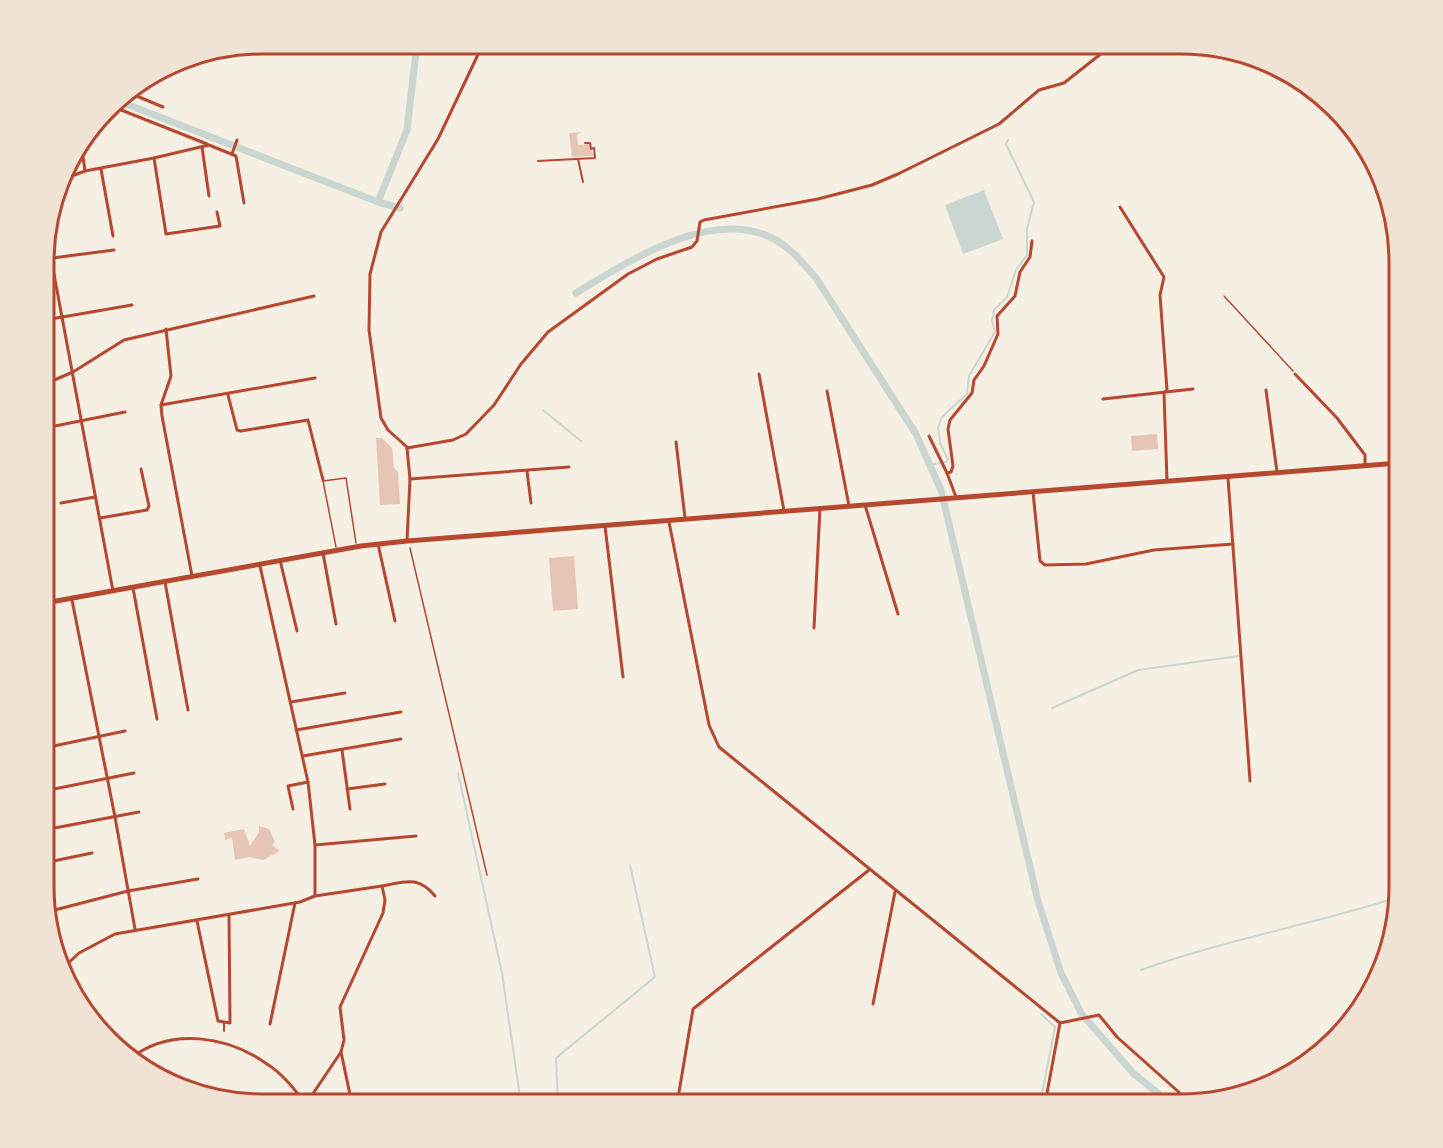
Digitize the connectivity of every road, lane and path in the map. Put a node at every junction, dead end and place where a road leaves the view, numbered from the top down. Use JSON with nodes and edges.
{"nodes":[{"id":1,"x":478,"y":54,"type":"edge"},
{"id":2,"x":1101,"y":54,"type":"edge"},
{"id":3,"x":137,"y":96,"type":"edge"},
{"id":4,"x":163,"y":107,"type":"dead end"},
{"id":5,"x":121,"y":110,"type":"edge"},
{"id":6,"x":237,"y":140,"type":"dead end"},
{"id":7,"x":585,"y":143,"type":"dead end"},
{"id":8,"x":208,"y":145,"type":"junction"},
{"id":9,"x":202,"y":147,"type":"junction"},
{"id":10,"x":233,"y":154,"type":"junction"},
{"id":11,"x":83,"y":157,"type":"edge"},
{"id":12,"x":154,"y":158,"type":"junction"},
{"id":13,"x":578,"y":159,"type":"junction"},
{"id":14,"x":538,"y":161,"type":"dead end"},
{"id":15,"x":101,"y":169,"type":"junction"},
{"id":16,"x":85,"y":171,"type":"junction"},
{"id":17,"x":73,"y":176,"type":"edge"},
{"id":18,"x":584,"y":182,"type":"dead end"},
{"id":19,"x":209,"y":196,"type":"dead end"},
{"id":20,"x":244,"y":203,"type":"dead end"},
{"id":21,"x":1120,"y":207,"type":"dead end"},
{"id":22,"x":218,"y":212,"type":"dead end"},
{"id":23,"x":113,"y":236,"type":"dead end"},
{"id":24,"x":1032,"y":241,"type":"dead end"},
{"id":25,"x":114,"y":250,"type":"dead end"},
{"id":26,"x":54,"y":258,"type":"edge"},
{"id":27,"x":54,"y":276,"type":"edge"},
{"id":28,"x":314,"y":296,"type":"dead end"},
{"id":29,"x":1224,"y":296,"type":"dead end"},
{"id":30,"x":132,"y":305,"type":"dead end"},
{"id":31,"x":61,"y":317,"type":"junction"},
{"id":32,"x":54,"y":318,"type":"edge"},
{"id":33,"x":166,"y":329,"type":"junction"},
{"id":34,"x":73,"y":372,"type":"junction"},
{"id":35,"x":759,"y":374,"type":"dead end"},
{"id":36,"x":1295,"y":374,"type":"joint"},
{"id":37,"x":315,"y":378,"type":"dead end"},
{"id":38,"x":54,"y":380,"type":"edge"},
{"id":39,"x":1192,"y":389,"type":"dead end"},
{"id":40,"x":1266,"y":390,"type":"dead end"},
{"id":41,"x":827,"y":391,"type":"dead end"},
{"id":42,"x":1164,"y":393,"type":"junction"},
{"id":43,"x":228,"y":395,"type":"junction"},
{"id":44,"x":1103,"y":399,"type":"dead end"},
{"id":45,"x":161,"y":405,"type":"junction"},
{"id":46,"x":125,"y":412,"type":"dead end"},
{"id":47,"x":83,"y":421,"type":"junction"},
{"id":48,"x":54,"y":426,"type":"edge"},
{"id":49,"x":929,"y":436,"type":"dead end"},
{"id":50,"x":676,"y":442,"type":"dead end"},
{"id":51,"x":407,"y":448,"type":"junction"},
{"id":52,"x":1389,"y":465,"type":"edge"},
{"id":53,"x":1365,"y":466,"type":"junction"},
{"id":54,"x":569,"y":467,"type":"dead end"},
{"id":55,"x":141,"y":469,"type":"dead end"},
{"id":56,"x":527,"y":471,"type":"junction"},
{"id":57,"x":947,"y":473,"type":"junction"},
{"id":58,"x":1277,"y":474,"type":"junction"},
{"id":59,"x":1228,"y":478,"type":"junction"},
{"id":60,"x":410,"y":479,"type":"junction"},
{"id":61,"x":323,"y":480,"type":"dead end"},
{"id":62,"x":1167,"y":481,"type":"junction"},
{"id":63,"x":1033,"y":492,"type":"junction"},
{"id":64,"x":95,"y":497,"type":"junction"},
{"id":65,"x":955,"y":498,"type":"junction"},
{"id":66,"x":61,"y":503,"type":"dead end"},
{"id":67,"x":531,"y":503,"type":"dead end"},
{"id":68,"x":865,"y":505,"type":"junction"},
{"id":69,"x":849,"y":506,"type":"junction"},
{"id":70,"x":820,"y":508,"type":"junction"},
{"id":71,"x":784,"y":511,"type":"junction"},
{"id":72,"x":100,"y":518,"type":"junction"},
{"id":73,"x":686,"y":520,"type":"junction"},
{"id":74,"x":669,"y":522,"type":"junction"},
{"id":75,"x":605,"y":526,"type":"junction"},
{"id":76,"x":408,"y":541,"type":"junction"},
{"id":77,"x":378,"y":544,"type":"junction"},
{"id":78,"x":1233,"y":544,"type":"junction"},
{"id":79,"x":356,"y":547,"type":"junction"},
{"id":80,"x":337,"y":551,"type":"junction"},
{"id":81,"x":323,"y":553,"type":"junction"},
{"id":82,"x":280,"y":560,"type":"junction"},
{"id":83,"x":259,"y":564,"type":"junction"},
{"id":84,"x":192,"y":576,"type":"junction"},
{"id":85,"x":165,"y":580,"type":"junction"},
{"id":86,"x":132,"y":587,"type":"junction"},
{"id":87,"x":112,"y":591,"type":"junction"},
{"id":88,"x":71,"y":598,"type":"junction"},
{"id":89,"x":54,"y":600,"type":"edge"},
{"id":90,"x":898,"y":614,"type":"dead end"},
{"id":91,"x":395,"y":621,"type":"dead end"},
{"id":92,"x":336,"y":624,"type":"dead end"},
{"id":93,"x":814,"y":628,"type":"dead end"},
{"id":94,"x":297,"y":632,"type":"dead end"},
{"id":95,"x":623,"y":677,"type":"dead end"},
{"id":96,"x":345,"y":693,"type":"dead end"},
{"id":97,"x":290,"y":702,"type":"junction"},
{"id":98,"x":188,"y":710,"type":"dead end"},
{"id":99,"x":400,"y":712,"type":"dead end"},
{"id":100,"x":157,"y":719,"type":"dead end"},
{"id":101,"x":296,"y":730,"type":"junction"},
{"id":102,"x":125,"y":731,"type":"dead end"},
{"id":103,"x":98,"y":737,"type":"junction"},
{"id":104,"x":401,"y":739,"type":"dead end"},
{"id":105,"x":54,"y":746,"type":"edge"},
{"id":106,"x":342,"y":750,"type":"junction"},
{"id":107,"x":303,"y":756,"type":"junction"},
{"id":108,"x":134,"y":772,"type":"dead end"},
{"id":109,"x":107,"y":778,"type":"junction"},
{"id":110,"x":1250,"y":781,"type":"dead end"},
{"id":111,"x":308,"y":782,"type":"junction"},
{"id":112,"x":385,"y":783,"type":"dead end"},
{"id":113,"x":54,"y":789,"type":"edge"},
{"id":114,"x":347,"y":789,"type":"junction"},
{"id":115,"x":293,"y":809,"type":"dead end"},
{"id":116,"x":350,"y":809,"type":"dead end"},
{"id":117,"x":139,"y":812,"type":"dead end"},
{"id":118,"x":115,"y":817,"type":"junction"},
{"id":119,"x":54,"y":828,"type":"edge"},
{"id":120,"x":416,"y":836,"type":"dead end"},
{"id":121,"x":315,"y":845,"type":"junction"},
{"id":122,"x":92,"y":853,"type":"dead end"},
{"id":123,"x":54,"y":861,"type":"edge"},
{"id":124,"x":869,"y":870,"type":"junction"},
{"id":125,"x":487,"y":875,"type":"dead end"},
{"id":126,"x":198,"y":879,"type":"dead end"},
{"id":127,"x":382,"y":886,"type":"junction"},
{"id":128,"x":128,"y":891,"type":"junction"},
{"id":129,"x":895,"y":892,"type":"junction"},
{"id":130,"x":315,"y":896,"type":"junction"},
{"id":131,"x":435,"y":896,"type":"dead end"},
{"id":132,"x":295,"y":903,"type":"junction"},
{"id":133,"x":55,"y":910,"type":"edge"},
{"id":134,"x":229,"y":915,"type":"junction"},
{"id":135,"x":198,"y":921,"type":"junction"},
{"id":136,"x":135,"y":930,"type":"junction"},
{"id":137,"x":69,"y":963,"type":"edge"},
{"id":138,"x":873,"y":1004,"type":"dead end"},
{"id":139,"x":224,"y":1022,"type":"junction"},
{"id":140,"x":1060,"y":1023,"type":"junction"},
{"id":141,"x":270,"y":1024,"type":"dead end"},
{"id":142,"x":224,"y":1031,"type":"dead end"},
{"id":143,"x":341,"y":1052,"type":"junction"},
{"id":144,"x":139,"y":1054,"type":"edge"},
{"id":145,"x":298,"y":1094,"type":"edge"},
{"id":146,"x":315,"y":1094,"type":"edge"},
{"id":147,"x":350,"y":1094,"type":"edge"},
{"id":148,"x":678,"y":1094,"type":"edge"},
{"id":149,"x":1047,"y":1094,"type":"edge"},
{"id":150,"x":1182,"y":1094,"type":"edge"}],
"edges":[{"from":1,"to":51,"type":"street"},
{"from":2,"to":51,"type":"street"},
{"from":3,"to":4,"type":"street"},
{"from":5,"to":8,"type":"street"},
{"from":6,"to":10,"type":"street"},
{"from":7,"to":13,"type":"street"},
{"from":8,"to":9,"type":"street"},
{"from":8,"to":10,"type":"street"},
{"from":9,"to":12,"type":"street"},
{"from":9,"to":19,"type":"street"},
{"from":10,"to":20,"type":"street"},
{"from":11,"to":16,"type":"street"},
{"from":12,"to":15,"type":"street"},
{"from":12,"to":22,"type":"street"},
{"from":13,"to":14,"type":"street"},
{"from":13,"to":18,"type":"street"},
{"from":15,"to":16,"type":"street"},
{"from":15,"to":23,"type":"street"},
{"from":16,"to":17,"type":"street"},
{"from":21,"to":42,"type":"street"},
{"from":24,"to":57,"type":"street"},
{"from":25,"to":26,"type":"street"},
{"from":27,"to":31,"type":"street"},
{"from":28,"to":33,"type":"street"},
{"from":29,"to":36,"type":"path"},
{"from":30,"to":31,"type":"street"},
{"from":31,"to":32,"type":"street"},
{"from":31,"to":34,"type":"street"},
{"from":33,"to":34,"type":"street"},
{"from":33,"to":45,"type":"street"},
{"from":34,"to":38,"type":"street"},
{"from":34,"to":47,"type":"street"},
{"from":35,"to":71,"type":"street"},
{"from":36,"to":53,"type":"street"},
{"from":37,"to":43,"type":"street"},
{"from":39,"to":42,"type":"street"},
{"from":40,"to":58,"type":"street"},
{"from":41,"to":69,"type":"street"},
{"from":42,"to":44,"type":"street"},
{"from":42,"to":62,"type":"street"},
{"from":43,"to":45,"type":"street"},
{"from":43,"to":61,"type":"street"},
{"from":45,"to":84,"type":"street"},
{"from":46,"to":47,"type":"street"},
{"from":47,"to":48,"type":"street"},
{"from":47,"to":64,"type":"street"},
{"from":49,"to":57,"type":"street"},
{"from":50,"to":73,"type":"street"},
{"from":51,"to":60,"type":"street"},
{"from":52,"to":53,"type":"main road"},
{"from":53,"to":58,"type":"main road"},
{"from":54,"to":56,"type":"street"},
{"from":55,"to":72,"type":"street"},
{"from":56,"to":60,"type":"street"},
{"from":56,"to":67,"type":"street"},
{"from":57,"to":65,"type":"street"},
{"from":58,"to":59,"type":"main road"},
{"from":59,"to":62,"type":"main road"},
{"from":59,"to":78,"type":"street"},
{"from":60,"to":76,"type":"street"},
{"from":62,"to":63,"type":"main road"},
{"from":63,"to":65,"type":"main road"},
{"from":63,"to":78,"type":"street"},
{"from":64,"to":66,"type":"street"},
{"from":64,"to":72,"type":"street"},
{"from":65,"to":68,"type":"main road"},
{"from":68,"to":69,"type":"main road"},
{"from":68,"to":90,"type":"street"},
{"from":69,"to":70,"type":"main road"},
{"from":70,"to":71,"type":"main road"},
{"from":70,"to":93,"type":"street"},
{"from":71,"to":73,"type":"main road"},
{"from":72,"to":87,"type":"street"},
{"from":73,"to":74,"type":"main road"},
{"from":74,"to":75,"type":"main road"},
{"from":74,"to":124,"type":"street"},
{"from":75,"to":76,"type":"main road"},
{"from":75,"to":95,"type":"street"},
{"from":76,"to":77,"type":"main road"},
{"from":76,"to":125,"type":"path"},
{"from":77,"to":79,"type":"main road"},
{"from":77,"to":91,"type":"street"},
{"from":78,"to":110,"type":"street"},
{"from":79,"to":80,"type":"main road"},
{"from":79,"to":80,"type":"lane"},
{"from":80,"to":81,"type":"main road"},
{"from":81,"to":82,"type":"main road"},
{"from":81,"to":92,"type":"street"},
{"from":82,"to":83,"type":"main road"},
{"from":82,"to":94,"type":"street"},
{"from":83,"to":84,"type":"main road"},
{"from":83,"to":97,"type":"street"},
{"from":84,"to":85,"type":"main road"},
{"from":85,"to":86,"type":"main road"},
{"from":85,"to":98,"type":"street"},
{"from":86,"to":87,"type":"main road"},
{"from":86,"to":100,"type":"street"},
{"from":87,"to":88,"type":"main road"},
{"from":88,"to":89,"type":"main road"},
{"from":88,"to":103,"type":"street"},
{"from":96,"to":97,"type":"street"},
{"from":97,"to":101,"type":"street"},
{"from":99,"to":101,"type":"street"},
{"from":101,"to":107,"type":"street"},
{"from":102,"to":103,"type":"street"},
{"from":103,"to":105,"type":"street"},
{"from":103,"to":109,"type":"street"},
{"from":104,"to":106,"type":"street"},
{"from":106,"to":107,"type":"street"},
{"from":106,"to":114,"type":"street"},
{"from":107,"to":111,"type":"street"},
{"from":108,"to":109,"type":"street"},
{"from":109,"to":113,"type":"street"},
{"from":109,"to":118,"type":"street"},
{"from":111,"to":115,"type":"street"},
{"from":111,"to":121,"type":"street"},
{"from":112,"to":114,"type":"street"},
{"from":114,"to":116,"type":"street"},
{"from":117,"to":118,"type":"street"},
{"from":118,"to":119,"type":"street"},
{"from":118,"to":128,"type":"street"},
{"from":120,"to":121,"type":"street"},
{"from":121,"to":130,"type":"street"},
{"from":122,"to":123,"type":"street"},
{"from":124,"to":129,"type":"street"},
{"from":124,"to":148,"type":"street"},
{"from":126,"to":128,"type":"street"},
{"from":127,"to":130,"type":"street"},
{"from":127,"to":131,"type":"street"},
{"from":127,"to":143,"type":"street"},
{"from":128,"to":133,"type":"street"},
{"from":128,"to":136,"type":"street"},
{"from":129,"to":138,"type":"street"},
{"from":129,"to":140,"type":"street"},
{"from":130,"to":132,"type":"street"},
{"from":132,"to":134,"type":"street"},
{"from":132,"to":141,"type":"street"},
{"from":134,"to":135,"type":"street"},
{"from":134,"to":139,"type":"street"},
{"from":135,"to":136,"type":"street"},
{"from":135,"to":139,"type":"street"},
{"from":136,"to":137,"type":"street"},
{"from":139,"to":142,"type":"street"},
{"from":140,"to":149,"type":"street"},
{"from":140,"to":150,"type":"street"},
{"from":143,"to":146,"type":"street"},
{"from":143,"to":147,"type":"street"},
{"from":144,"to":145,"type":"street"}]}
